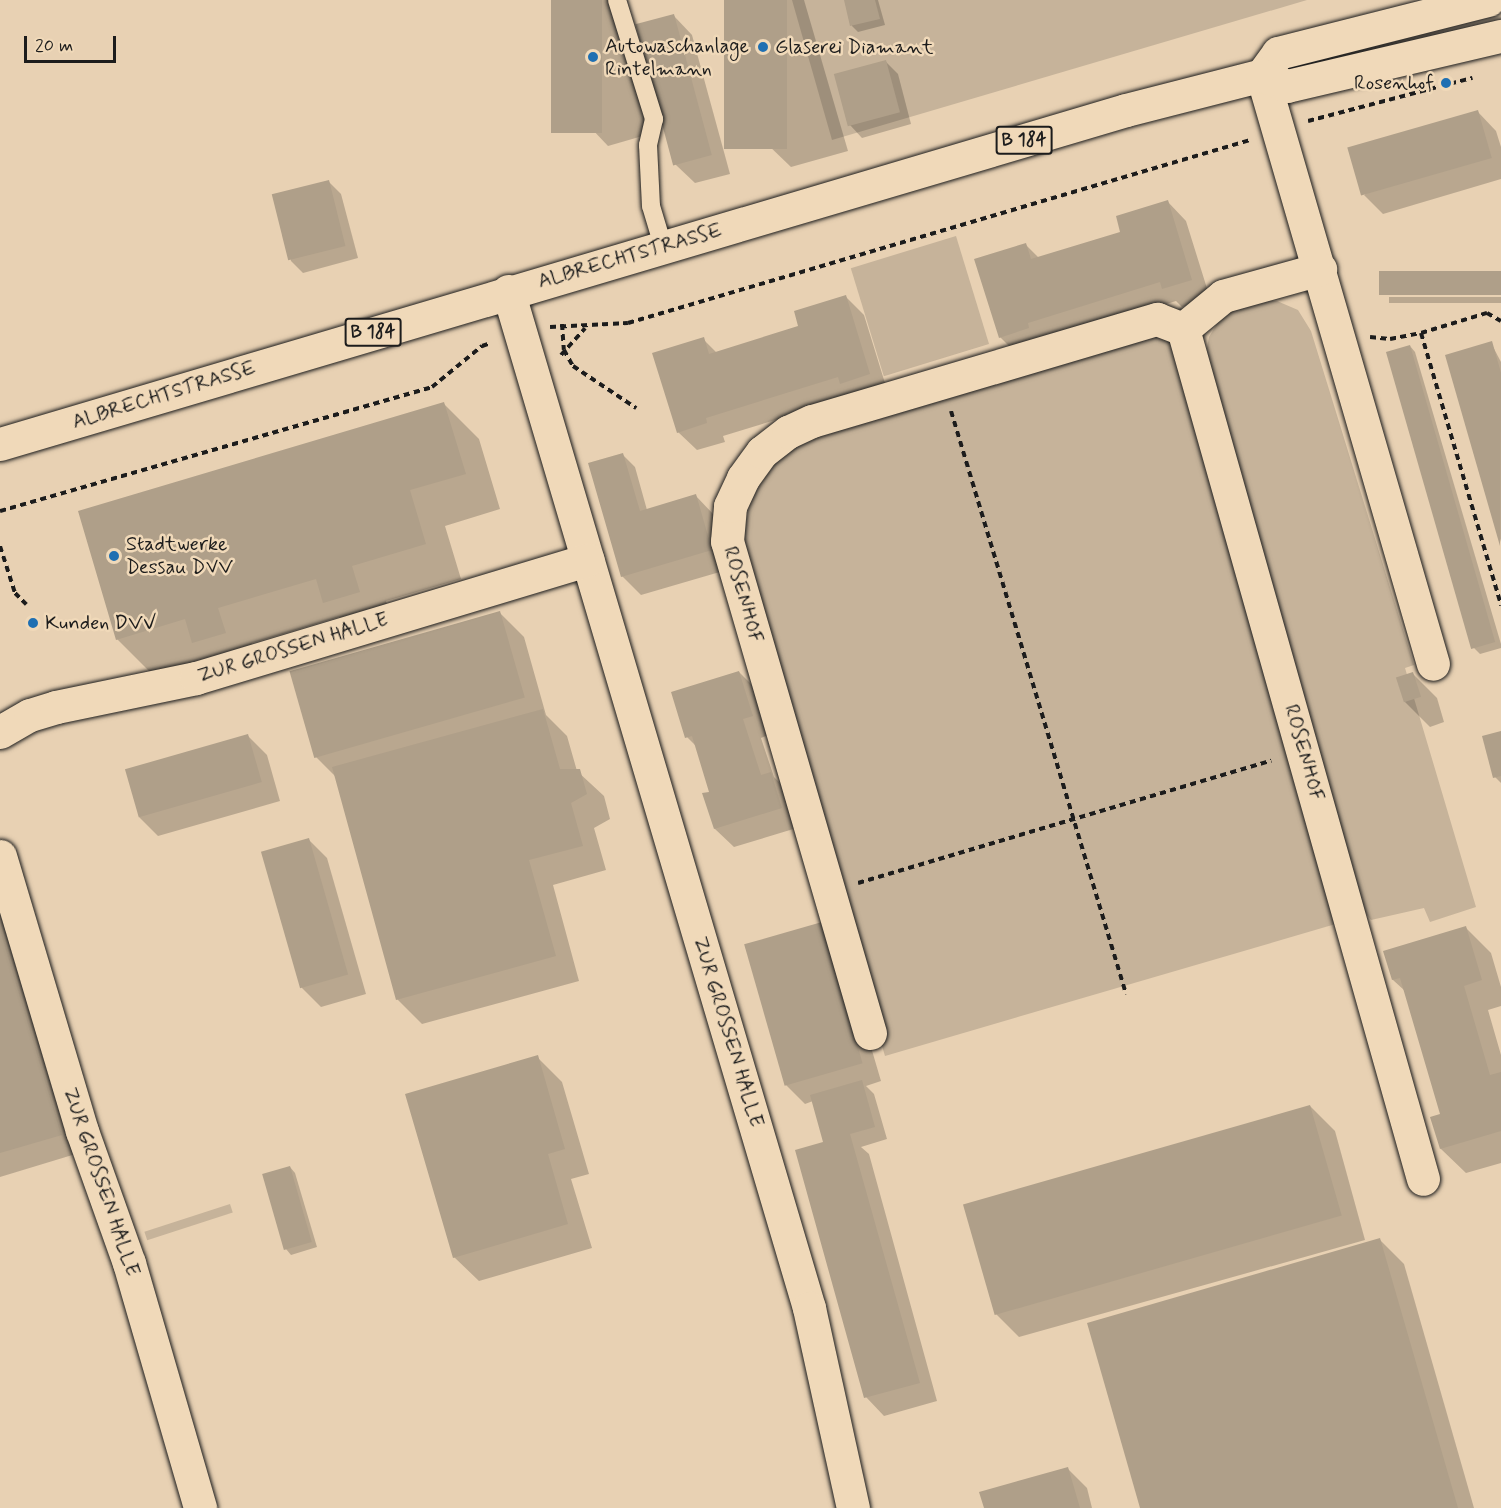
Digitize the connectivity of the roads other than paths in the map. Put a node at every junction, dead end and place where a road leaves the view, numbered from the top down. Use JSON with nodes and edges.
{"nodes":[{"id":1,"x":617,"y":0,"type":"edge"},
{"id":2,"x":1488,"y":0,"type":"edge"},
{"id":3,"x":1501,"y":36,"type":"edge"},
{"id":4,"x":1262,"y":75,"type":"junction"},
{"id":5,"x":663,"y":246,"type":"junction"},
{"id":6,"x":1320,"y":269,"type":"junction"},
{"id":7,"x":508,"y":291,"type":"junction"},
{"id":8,"x":1183,"y":329,"type":"junction"},
{"id":9,"x":0,"y":444,"type":"edge"},
{"id":10,"x":588,"y":560,"type":"junction"},
{"id":11,"x":1433,"y":664,"type":"dead end"},
{"id":12,"x":0,"y":732,"type":"edge"},
{"id":13,"x":0,"y":856,"type":"edge"},
{"id":14,"x":870,"y":1033,"type":"dead end"},
{"id":15,"x":1423,"y":1179,"type":"dead end"},
{"id":16,"x":200,"y":1508,"type":"edge"},
{"id":17,"x":853,"y":1508,"type":"edge"}],
"edges":[{"from":1,"to":5,"type":"lane"},
{"from":2,"to":4,"type":"street"},
{"from":3,"to":4,"type":"street"},
{"from":4,"to":5,"type":"street","name":"ALBRECHTSTRASSE","number":"B 184"},
{"from":4,"to":6,"type":"street"},
{"from":5,"to":7,"type":"street","name":"ALBRECHTSTRASSE","number":"B 184"},
{"from":6,"to":8,"type":"street"},
{"from":6,"to":11,"type":"street"},
{"from":7,"to":9,"type":"street","name":"ALBRECHTSTRASSE","number":"B 184"},
{"from":7,"to":10,"type":"street","name":"ZUR GROSSEN HALLE"},
{"from":8,"to":14,"type":"street","name":"ROSENHOF"},
{"from":8,"to":15,"type":"street","name":"ROSENHOF"},
{"from":10,"to":12,"type":"street","name":"ZUR GROSSEN HALLE"},
{"from":10,"to":17,"type":"street","name":"ZUR GROSSEN HALLE"},
{"from":13,"to":16,"type":"street","name":"ZUR GROSSEN HALLE"}]}
